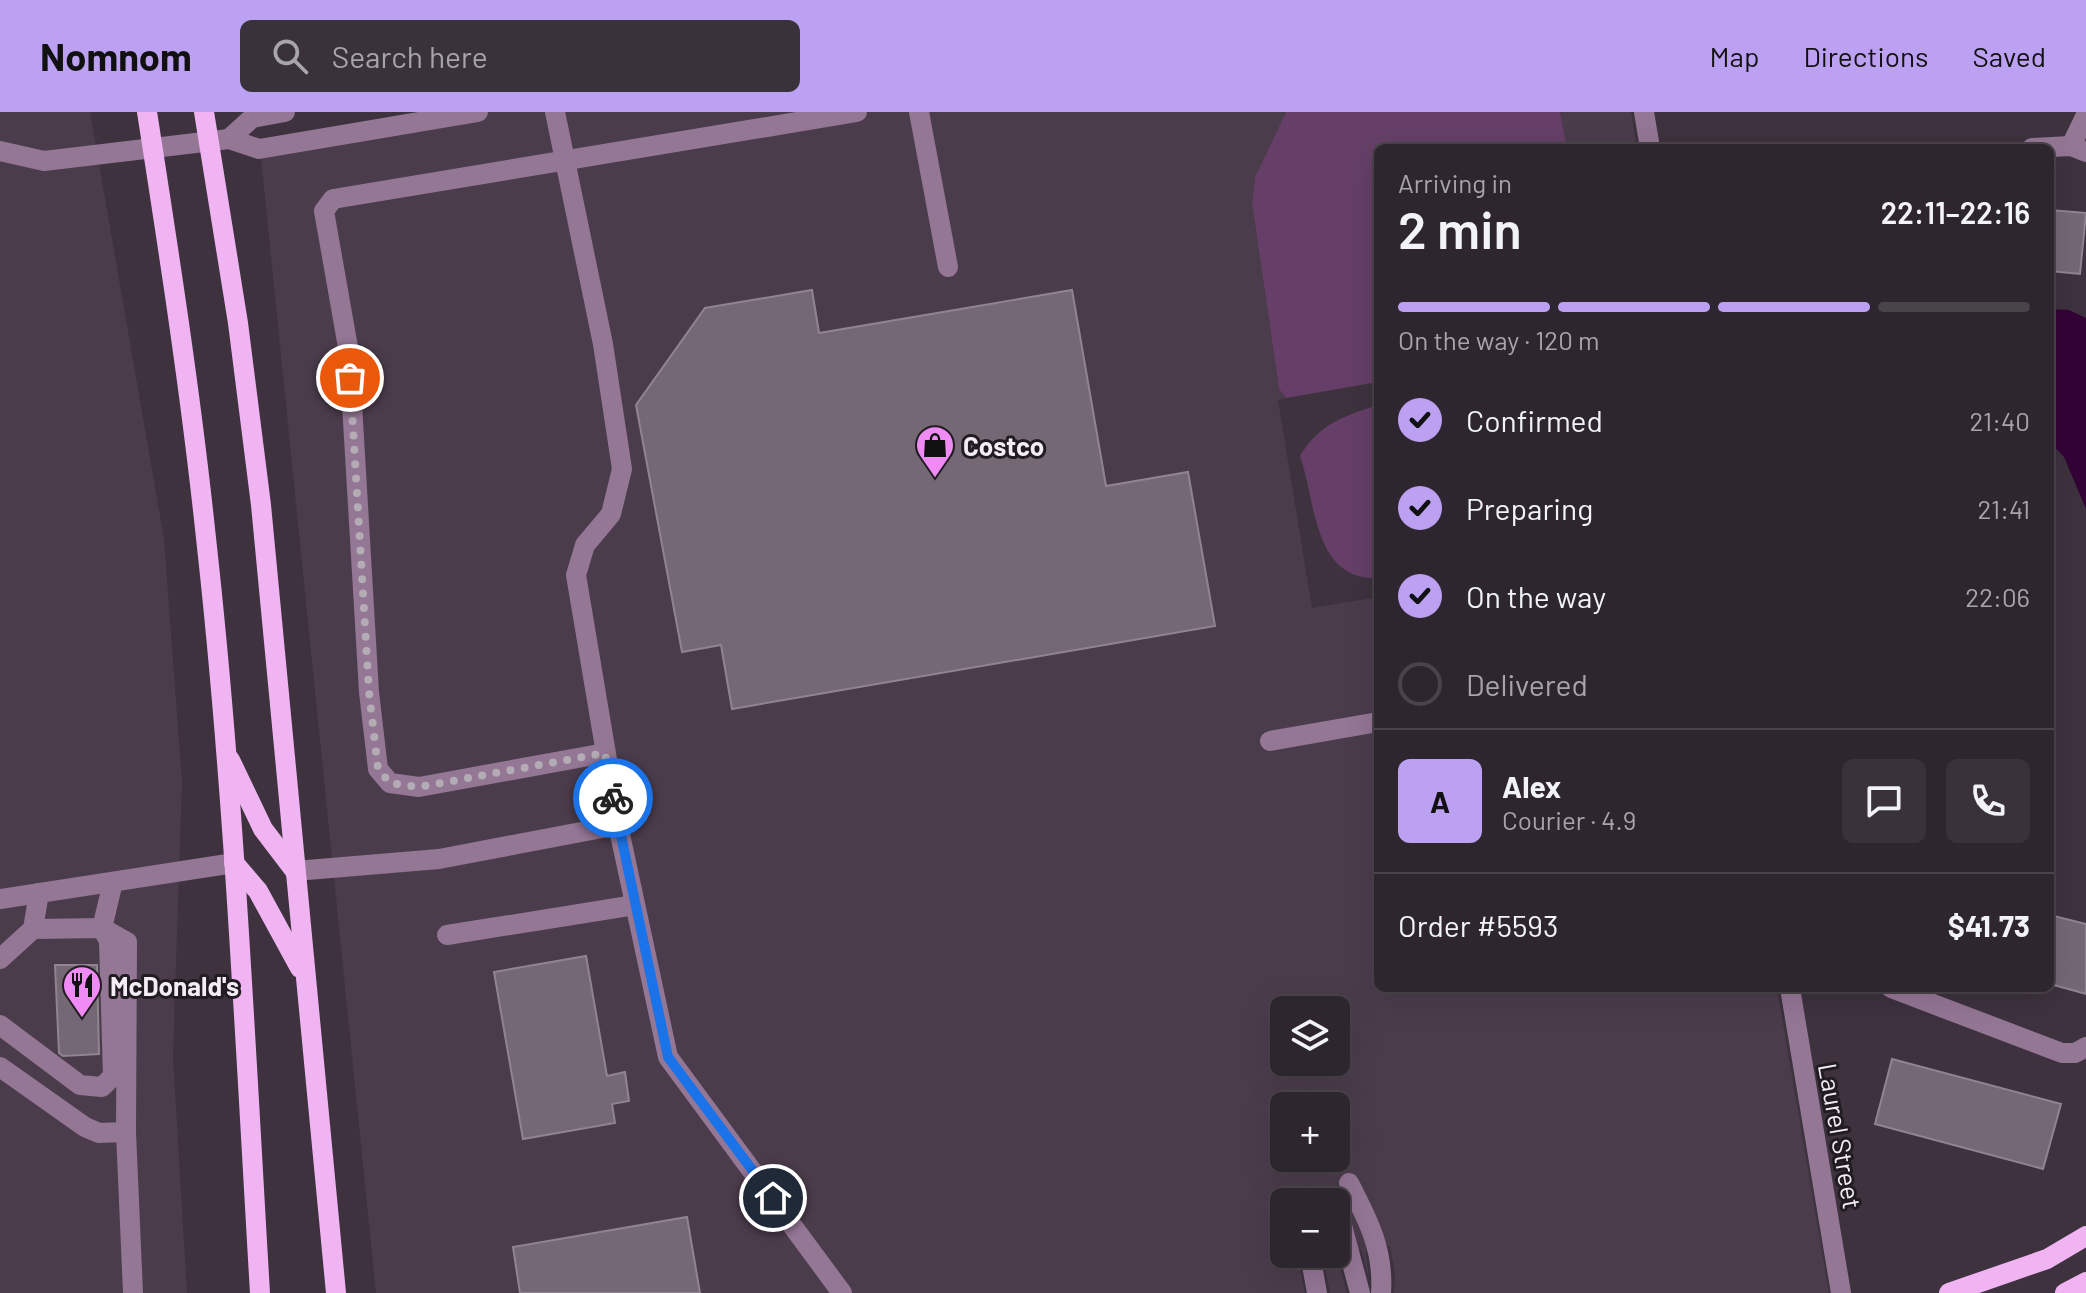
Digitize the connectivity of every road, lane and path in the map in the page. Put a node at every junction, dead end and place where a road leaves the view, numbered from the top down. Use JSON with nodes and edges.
{"nodes":[{"id":1,"x":147,"y":112,"type":"edge"},
{"id":2,"x":204,"y":112,"type":"edge"},
{"id":3,"x":285,"y":112,"type":"edge"},
{"id":4,"x":478,"y":112,"type":"edge"},
{"id":5,"x":555,"y":112,"type":"edge"},
{"id":6,"x":857,"y":112,"type":"edge"},
{"id":7,"x":919,"y":112,"type":"edge"},
{"id":8,"x":1644,"y":112,"type":"edge"},
{"id":9,"x":2086,"y":115,"type":"edge"},
{"id":10,"x":219,"y":140,"type":"junction"},
{"id":11,"x":1649,"y":144,"type":"edge"},
{"id":12,"x":2054,"y":148,"type":"edge"},
{"id":13,"x":2079,"y":149,"type":"edge"},
{"id":14,"x":153,"y":150,"type":"junction"},
{"id":15,"x":0,"y":151,"type":"edge"},
{"id":16,"x":566,"y":161,"type":"junction"},
{"id":17,"x":948,"y":267,"type":"dead end"},
{"id":18,"x":1374,"y":723,"type":"edge"},
{"id":19,"x":1270,"y":741,"type":"dead end"},
{"id":20,"x":225,"y":749,"type":"junction"},
{"id":21,"x":605,"y":753,"type":"junction"},
{"id":22,"x":618,"y":825,"type":"junction"},
{"id":23,"x":234,"y":863,"type":"junction"},
{"id":24,"x":295,"y":871,"type":"junction"},
{"id":25,"x":113,"y":882,"type":"junction"},
{"id":26,"x":39,"y":893,"type":"junction"},
{"id":27,"x":0,"y":899,"type":"edge"},
{"id":28,"x":635,"y":905,"type":"junction"},
{"id":29,"x":102,"y":928,"type":"junction"},
{"id":30,"x":33,"y":929,"type":"junction"},
{"id":31,"x":447,"y":935,"type":"dead end"},
{"id":32,"x":0,"y":959,"type":"edge"},
{"id":33,"x":304,"y":975,"type":"junction"},
{"id":34,"x":1791,"y":992,"type":"edge"},
{"id":35,"x":1902,"y":992,"type":"edge"},
{"id":36,"x":0,"y":1025,"type":"edge"},
{"id":37,"x":2086,"y":1047,"type":"edge"},
{"id":38,"x":0,"y":1067,"type":"edge"},
{"id":39,"x":126,"y":1132,"type":"junction"},
{"id":40,"x":1350,"y":1207,"type":"edge"},
{"id":41,"x":2086,"y":1236,"type":"edge"},
{"id":42,"x":1350,"y":1248,"type":"edge"},
{"id":43,"x":1313,"y":1268,"type":"edge"},
{"id":44,"x":2086,"y":1282,"type":"edge"},
{"id":45,"x":133,"y":1293,"type":"edge"},
{"id":46,"x":260,"y":1293,"type":"edge"},
{"id":47,"x":336,"y":1293,"type":"edge"},
{"id":48,"x":842,"y":1293,"type":"edge"},
{"id":49,"x":1317,"y":1293,"type":"edge"},
{"id":50,"x":1360,"y":1293,"type":"edge"},
{"id":51,"x":1381,"y":1293,"type":"edge"},
{"id":52,"x":1841,"y":1293,"type":"edge"},
{"id":53,"x":1949,"y":1293,"type":"edge"},
{"id":54,"x":2065,"y":1293,"type":"edge"}],
"edges":[{"from":1,"to":14,"type":"main road"},
{"from":2,"to":10,"type":"main road"},
{"from":3,"to":10,"type":"street"},
{"from":4,"to":10,"type":"street"},
{"from":5,"to":16,"type":"street"},
{"from":6,"to":16,"type":"street"},
{"from":7,"to":17,"type":"street"},
{"from":8,"to":11,"type":"street"},
{"from":9,"to":13,"type":"street"},
{"from":10,"to":14,"type":"street"},
{"from":10,"to":24,"type":"main road"},
{"from":12,"to":13,"type":"street"},
{"from":14,"to":15,"type":"street"},
{"from":14,"to":20,"type":"main road"},
{"from":16,"to":21,"type":"street"},
{"from":16,"to":21,"type":"street"},
{"from":18,"to":19,"type":"street"},
{"from":20,"to":23,"type":"main road"},
{"from":20,"to":24,"type":"main road"},
{"from":21,"to":22,"type":"street"},
{"from":22,"to":24,"type":"street"},
{"from":22,"to":28,"type":"street"},
{"from":23,"to":25,"type":"street"},
{"from":23,"to":33,"type":"main road"},
{"from":23,"to":46,"type":"main road"},
{"from":24,"to":33,"type":"main road"},
{"from":25,"to":26,"type":"street"},
{"from":25,"to":29,"type":"street"},
{"from":26,"to":27,"type":"street"},
{"from":26,"to":30,"type":"street"},
{"from":28,"to":31,"type":"street"},
{"from":28,"to":48,"type":"street"},
{"from":29,"to":30,"type":"street"},
{"from":29,"to":36,"type":"street"},
{"from":29,"to":39,"type":"street"},
{"from":30,"to":32,"type":"street"},
{"from":33,"to":47,"type":"main road"},
{"from":34,"to":52,"type":"street","name":"Laurel Street"},
{"from":35,"to":37,"type":"street"},
{"from":38,"to":39,"type":"street"},
{"from":39,"to":45,"type":"street"},
{"from":40,"to":51,"type":"street"},
{"from":41,"to":53,"type":"main road"},
{"from":42,"to":50,"type":"street"},
{"from":43,"to":49,"type":"street"},
{"from":44,"to":54,"type":"main road"}]}
